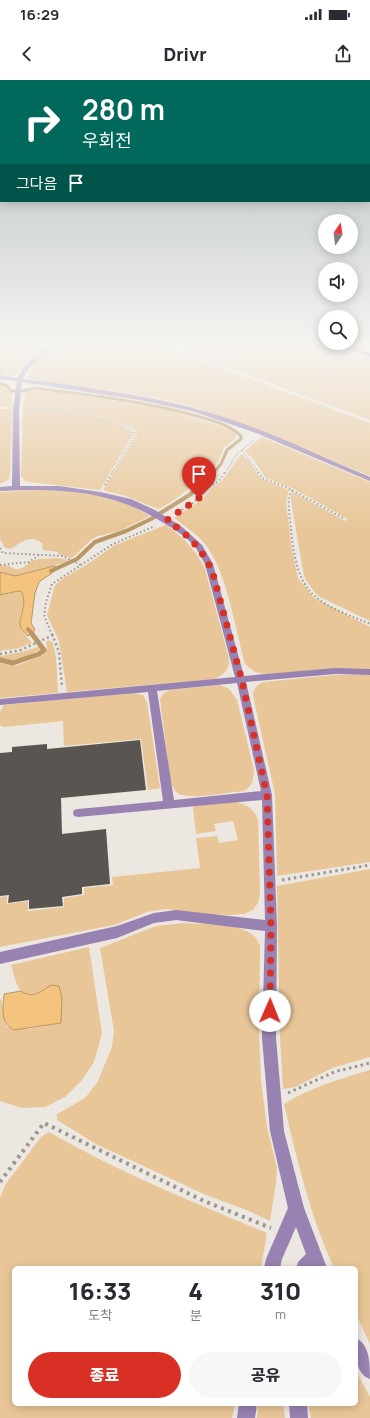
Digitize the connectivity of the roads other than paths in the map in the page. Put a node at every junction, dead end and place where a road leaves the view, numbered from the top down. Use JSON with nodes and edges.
{"nodes":[{"id":1,"x":16,"y":406,"type":"edge"},
{"id":2,"x":179,"y":406,"type":"edge"},
{"id":3,"x":370,"y":479,"type":"edge"},
{"id":4,"x":16,"y":488,"type":"junction"},
{"id":5,"x":0,"y":490,"type":"edge"},
{"id":6,"x":370,"y":672,"type":"edge"},
{"id":7,"x":242,"y":681,"type":"junction"},
{"id":8,"x":152,"y":688,"type":"junction"},
{"id":9,"x":0,"y":702,"type":"edge"},
{"id":10,"x":267,"y":795,"type":"junction"},
{"id":11,"x":169,"y":804,"type":"junction"},
{"id":12,"x":78,"y":814,"type":"dead end"},
{"id":13,"x":271,"y":926,"type":"junction"},
{"id":14,"x":0,"y":958,"type":"edge"},
{"id":15,"x":296,"y":1208,"type":"junction"},
{"id":16,"x":312,"y":1264,"type":"edge"},
{"id":17,"x":272,"y":1266,"type":"edge"},
{"id":18,"x":358,"y":1350,"type":"edge"},
{"id":19,"x":370,"y":1371,"type":"edge"},
{"id":20,"x":248,"y":1406,"type":"edge"},
{"id":21,"x":298,"y":1406,"type":"edge"},
{"id":22,"x":246,"y":1418,"type":"edge"},
{"id":23,"x":299,"y":1418,"type":"edge"}],
"edges":[{"from":1,"to":4,"type":"street"},
{"from":2,"to":3,"type":"street"},
{"from":4,"to":5,"type":"street"},
{"from":4,"to":7,"type":"street"},
{"from":6,"to":7,"type":"street"},
{"from":7,"to":8,"type":"street"},
{"from":7,"to":10,"type":"street"},
{"from":8,"to":9,"type":"street"},
{"from":8,"to":11,"type":"street"},
{"from":10,"to":11,"type":"street"},
{"from":10,"to":13,"type":"street"},
{"from":11,"to":12,"type":"street"},
{"from":13,"to":14,"type":"street"},
{"from":13,"to":15,"type":"street"},
{"from":15,"to":16,"type":"street"},
{"from":15,"to":17,"type":"street"},
{"from":18,"to":19,"type":"street"},
{"from":20,"to":22,"type":"street"},
{"from":21,"to":23,"type":"street"}]}
